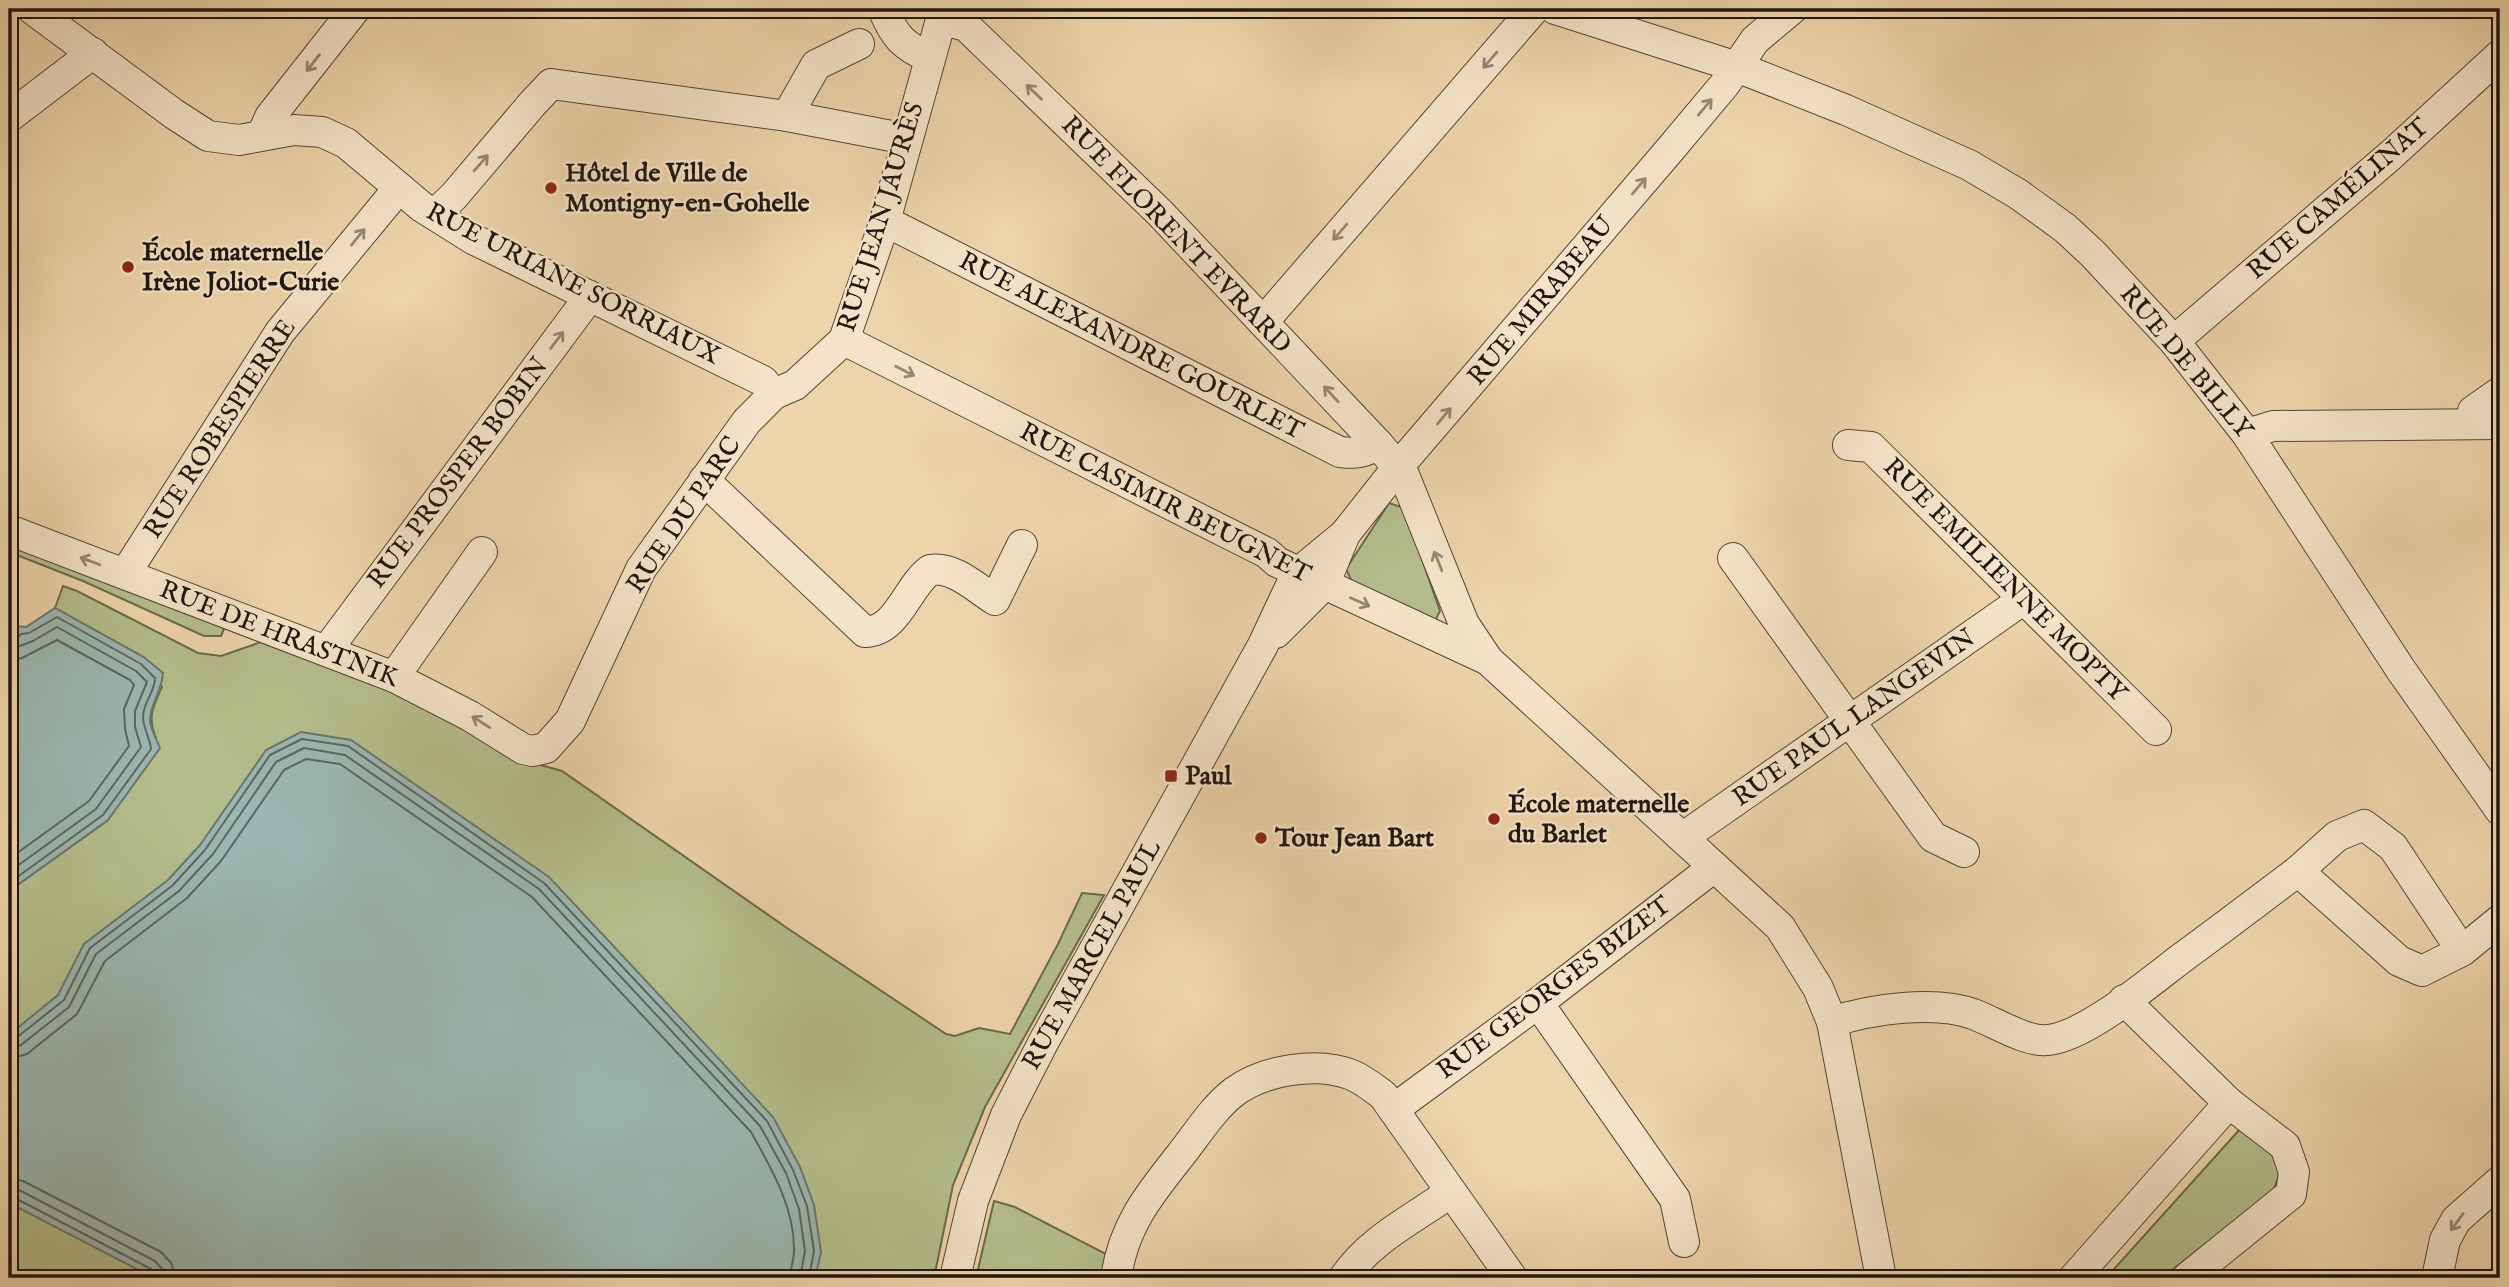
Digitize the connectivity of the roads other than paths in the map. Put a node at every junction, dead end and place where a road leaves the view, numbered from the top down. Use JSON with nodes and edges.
{"nodes":[{"id":1,"x":32,"y":9,"type":"edge"},
{"id":2,"x":355,"y":9,"type":"edge"},
{"id":3,"x":883,"y":9,"type":"edge"},
{"id":4,"x":1534,"y":9,"type":"edge"},
{"id":5,"x":1555,"y":9,"type":"edge"},
{"id":6,"x":1792,"y":9,"type":"edge"},
{"id":7,"x":942,"y":14,"type":"edge"},
{"id":8,"x":859,"y":44,"type":"dead end"},
{"id":9,"x":93,"y":53,"type":"junction"},
{"id":10,"x":2500,"y":55,"type":"edge"},
{"id":11,"x":930,"y":58,"type":"junction"},
{"id":12,"x":1737,"y":67,"type":"junction"},
{"id":13,"x":787,"y":116,"type":"junction"},
{"id":14,"x":9,"y":117,"type":"edge"},
{"id":15,"x":262,"y":135,"type":"junction"},
{"id":16,"x":907,"y":139,"type":"junction"},
{"id":17,"x":398,"y":189,"type":"junction"},
{"id":18,"x":435,"y":214,"type":"junction"},
{"id":19,"x":885,"y":221,"type":"junction"},
{"id":20,"x":590,"y":296,"type":"junction"},
{"id":21,"x":1263,"y":322,"type":"junction"},
{"id":22,"x":844,"y":340,"type":"junction"},
{"id":23,"x":2174,"y":341,"type":"junction"},
{"id":24,"x":2500,"y":392,"type":"edge"},
{"id":25,"x":774,"y":394,"type":"junction"},
{"id":26,"x":2486,"y":424,"type":"edge"},
{"id":27,"x":2247,"y":434,"type":"junction"},
{"id":28,"x":1378,"y":444,"type":"junction"},
{"id":29,"x":1848,"y":444,"type":"dead end"},
{"id":30,"x":1398,"y":467,"type":"junction"},
{"id":31,"x":704,"y":481,"type":"junction"},
{"id":32,"x":9,"y":530,"type":"edge"},
{"id":33,"x":1022,"y":545,"type":"dead end"},
{"id":34,"x":482,"y":552,"type":"dead end"},
{"id":35,"x":1733,"y":558,"type":"dead end"},
{"id":36,"x":125,"y":574,"type":"junction"},
{"id":37,"x":1311,"y":578,"type":"junction"},
{"id":38,"x":2024,"y":599,"type":"junction"},
{"id":39,"x":1457,"y":634,"type":"junction"},
{"id":40,"x":327,"y":650,"type":"junction"},
{"id":41,"x":394,"y":677,"type":"junction"},
{"id":42,"x":1850,"y":722,"type":"junction"},
{"id":43,"x":2156,"y":730,"type":"dead end"},
{"id":44,"x":541,"y":751,"type":"joint"},
{"id":45,"x":2500,"y":810,"type":"edge"},
{"id":46,"x":1685,"y":838,"type":"junction"},
{"id":47,"x":1964,"y":852,"type":"dead end"},
{"id":48,"x":1714,"y":867,"type":"junction"},
{"id":49,"x":2298,"y":871,"type":"junction"},
{"id":50,"x":2500,"y":920,"type":"edge"},
{"id":51,"x":2462,"y":951,"type":"junction"},
{"id":52,"x":2124,"y":1000,"type":"junction"},
{"id":53,"x":1538,"y":1003,"type":"junction"},
{"id":54,"x":1832,"y":1022,"type":"junction"},
{"id":55,"x":2229,"y":1103,"type":"junction"},
{"id":56,"x":1394,"y":1109,"type":"junction"},
{"id":57,"x":2500,"y":1181,"type":"edge"},
{"id":58,"x":1451,"y":1192,"type":"junction"},
{"id":59,"x":1684,"y":1242,"type":"dead end"},
{"id":60,"x":955,"y":1278,"type":"edge"},
{"id":61,"x":1116,"y":1278,"type":"edge"},
{"id":62,"x":1344,"y":1278,"type":"edge"},
{"id":63,"x":1512,"y":1278,"type":"edge"},
{"id":64,"x":1881,"y":1278,"type":"edge"},
{"id":65,"x":2074,"y":1278,"type":"edge"},
{"id":66,"x":2187,"y":1278,"type":"edge"},
{"id":67,"x":2437,"y":1278,"type":"edge"}],
"edges":[{"from":1,"to":9,"type":"street","name":"RUE URIANE SORRIAUX"},
{"from":2,"to":15,"type":"street","one_way":true},
{"from":3,"to":11,"type":"street"},
{"from":4,"to":21,"type":"street","one_way":true},
{"from":5,"to":12,"type":"street","name":"RUE DE BILLY"},
{"from":6,"to":12,"type":"street","name":"RUE MIRABEAU"},
{"from":7,"to":11,"type":"street","name":"RUE JEAN JAURÈS"},
{"from":21,"to":7,"type":"street","name":"RUE FLORENT EVRARD","one_way":true},
{"from":8,"to":13,"type":"street"},
{"from":9,"to":14,"type":"street"},
{"from":9,"to":15,"type":"street","name":"RUE URIANE SORRIAUX"},
{"from":10,"to":23,"type":"street","name":"RUE CAMÉLINAT"},
{"from":11,"to":16,"type":"street","name":"RUE JEAN JAURÈS"},
{"from":12,"to":23,"type":"street","name":"RUE DE BILLY"},
{"from":30,"to":12,"type":"street","name":"RUE MIRABEAU","one_way":true},
{"from":13,"to":16,"type":"street"},
{"from":18,"to":13,"type":"street","one_way":true},
{"from":15,"to":17,"type":"street","name":"RUE URIANE SORRIAUX"},
{"from":16,"to":19,"type":"street","name":"RUE JEAN JAURÈS"},
{"from":17,"to":18,"type":"street","name":"RUE URIANE SORRIAUX"},
{"from":36,"to":17,"type":"street","name":"RUE ROBESPIERRE","one_way":true},
{"from":18,"to":20,"type":"street","name":"RUE URIANE SORRIAUX"},
{"from":19,"to":22,"type":"street","name":"RUE JEAN JAURÈS"},
{"from":19,"to":28,"type":"street","name":"RUE ALEXANDRE GOURLET"},
{"from":20,"to":25,"type":"street","name":"RUE URIANE SORRIAUX"},
{"from":40,"to":20,"type":"street","name":"RUE PROSPER BOBIN","one_way":true},
{"from":28,"to":21,"type":"street","name":"RUE FLORENT EVRARD","one_way":true},
{"from":22,"to":25,"type":"street","name":"RUE JEAN JAURÈS"},
{"from":22,"to":37,"type":"street","name":"RUE CASIMIR BEUGNET","one_way":true},
{"from":23,"to":27,"type":"street","name":"RUE DE BILLY"},
{"from":24,"to":26,"type":"street"},
{"from":25,"to":31,"type":"street","name":"RUE DU PARC"},
{"from":26,"to":27,"type":"street"},
{"from":27,"to":45,"type":"street","name":"RUE DE BILLY"},
{"from":28,"to":30,"type":"street","name":"RUE FLORENT EVRARD"},
{"from":29,"to":38,"type":"street","name":"RUE EMILIENNE MOPTY"},
{"from":30,"to":37,"type":"street","name":"RUE MIRABEAU"},
{"from":39,"to":30,"type":"street","name":"RUE FLORENT EVRARD","one_way":true},
{"from":31,"to":33,"type":"street"},
{"from":31,"to":44,"type":"street","name":"RUE DU PARC"},
{"from":36,"to":32,"type":"street","name":"RUE DE HRASTNIK","one_way":true},
{"from":34,"to":41,"type":"street"},
{"from":35,"to":42,"type":"street"},
{"from":36,"to":40,"type":"street","name":"RUE DE HRASTNIK"},
{"from":37,"to":39,"type":"street","name":"RUE CASIMIR BEUGNET","one_way":true},
{"from":37,"to":60,"type":"street","name":"RUE MARCEL PAUL"},
{"from":38,"to":42,"type":"street","name":"RUE PAUL LANGEVIN"},
{"from":38,"to":43,"type":"street","name":"RUE EMILIENNE MOPTY"},
{"from":39,"to":46,"type":"street","name":"RUE CASIMIR BEUGNET"},
{"from":40,"to":41,"type":"street","name":"RUE DE HRASTNIK"},
{"from":44,"to":41,"type":"street","name":"RUE DE HRASTNIK","one_way":true},
{"from":42,"to":46,"type":"street","name":"RUE PAUL LANGEVIN"},
{"from":42,"to":47,"type":"street"},
{"from":46,"to":48,"type":"street","name":"RUE CASIMIR BEUGNET"},
{"from":48,"to":53,"type":"street","name":"RUE GEORGES BIZET"},
{"from":48,"to":54,"type":"street","name":"RUE CASIMIR BEUGNET"},
{"from":49,"to":51,"type":"street"},
{"from":49,"to":51,"type":"street"},
{"from":49,"to":52,"type":"street"},
{"from":50,"to":51,"type":"street"},
{"from":52,"to":54,"type":"street"},
{"from":52,"to":55,"type":"street"},
{"from":53,"to":56,"type":"street","name":"RUE GEORGES BIZET"},
{"from":53,"to":59,"type":"street"},
{"from":54,"to":64,"type":"street","name":"RUE CASIMIR BEUGNET"},
{"from":55,"to":65,"type":"street"},
{"from":55,"to":66,"type":"street"},
{"from":56,"to":58,"type":"street"},
{"from":56,"to":61,"type":"street"},
{"from":57,"to":67,"type":"street","one_way":true},
{"from":58,"to":62,"type":"street"},
{"from":58,"to":63,"type":"street"}]}
